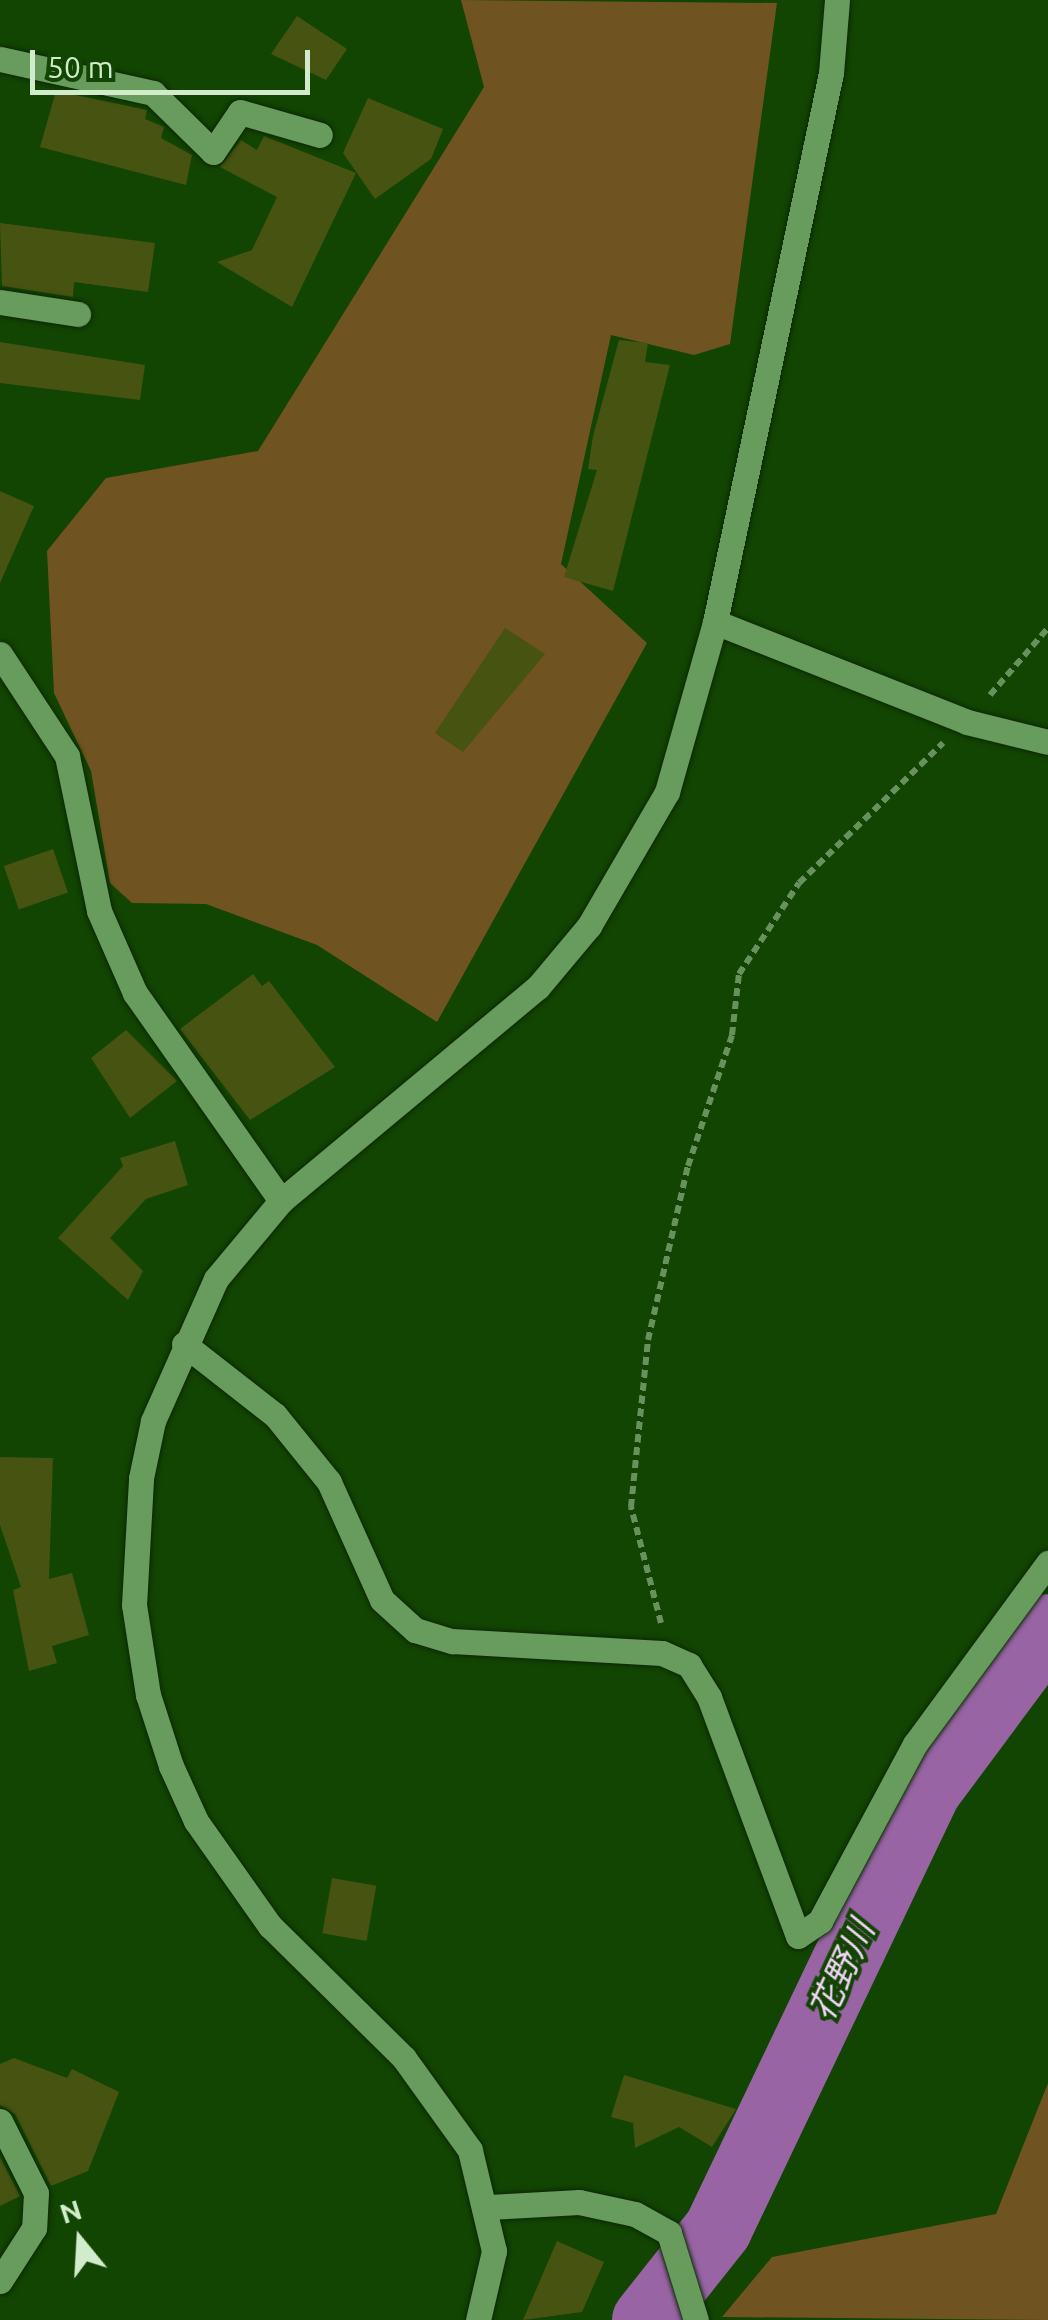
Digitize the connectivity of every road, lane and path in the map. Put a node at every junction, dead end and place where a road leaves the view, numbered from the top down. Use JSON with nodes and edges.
{"nodes":[{"id":1,"x":837,"y":0,"type":"edge"},
{"id":2,"x":0,"y":59,"type":"edge"},
{"id":3,"x":320,"y":135,"type":"dead end"},
{"id":4,"x":0,"y":302,"type":"edge"},
{"id":5,"x":78,"y":314,"type":"dead end"},
{"id":6,"x":715,"y":622,"type":"junction"},
{"id":7,"x":1048,"y":628,"type":"edge"},
{"id":8,"x":0,"y":654,"type":"edge"},
{"id":9,"x":967,"y":722,"type":"junction"},
{"id":10,"x":1048,"y":742,"type":"edge"},
{"id":11,"x":281,"y":1201,"type":"junction"},
{"id":12,"x":184,"y":1344,"type":"junction"},
{"id":13,"x":1048,"y":1563,"type":"edge"},
{"id":14,"x":662,"y":1654,"type":"junction"},
{"id":15,"x":0,"y":2120,"type":"edge"},
{"id":16,"x":490,"y":2206,"type":"junction"},
{"id":17,"x":0,"y":2281,"type":"edge"},
{"id":18,"x":478,"y":2320,"type":"edge"},
{"id":19,"x":696,"y":2320,"type":"edge"}],
"edges":[{"from":1,"to":6,"type":"street"},
{"from":2,"to":3,"type":"street"},
{"from":4,"to":5,"type":"street"},
{"from":6,"to":9,"type":"street"},
{"from":6,"to":11,"type":"street"},
{"from":7,"to":9,"type":"path"},
{"from":8,"to":11,"type":"street"},
{"from":9,"to":10,"type":"street"},
{"from":9,"to":14,"type":"path"},
{"from":11,"to":12,"type":"street"},
{"from":12,"to":14,"type":"street"},
{"from":12,"to":16,"type":"street"},
{"from":13,"to":14,"type":"street"},
{"from":15,"to":17,"type":"street"},
{"from":16,"to":18,"type":"street"},
{"from":16,"to":19,"type":"street"}]}
